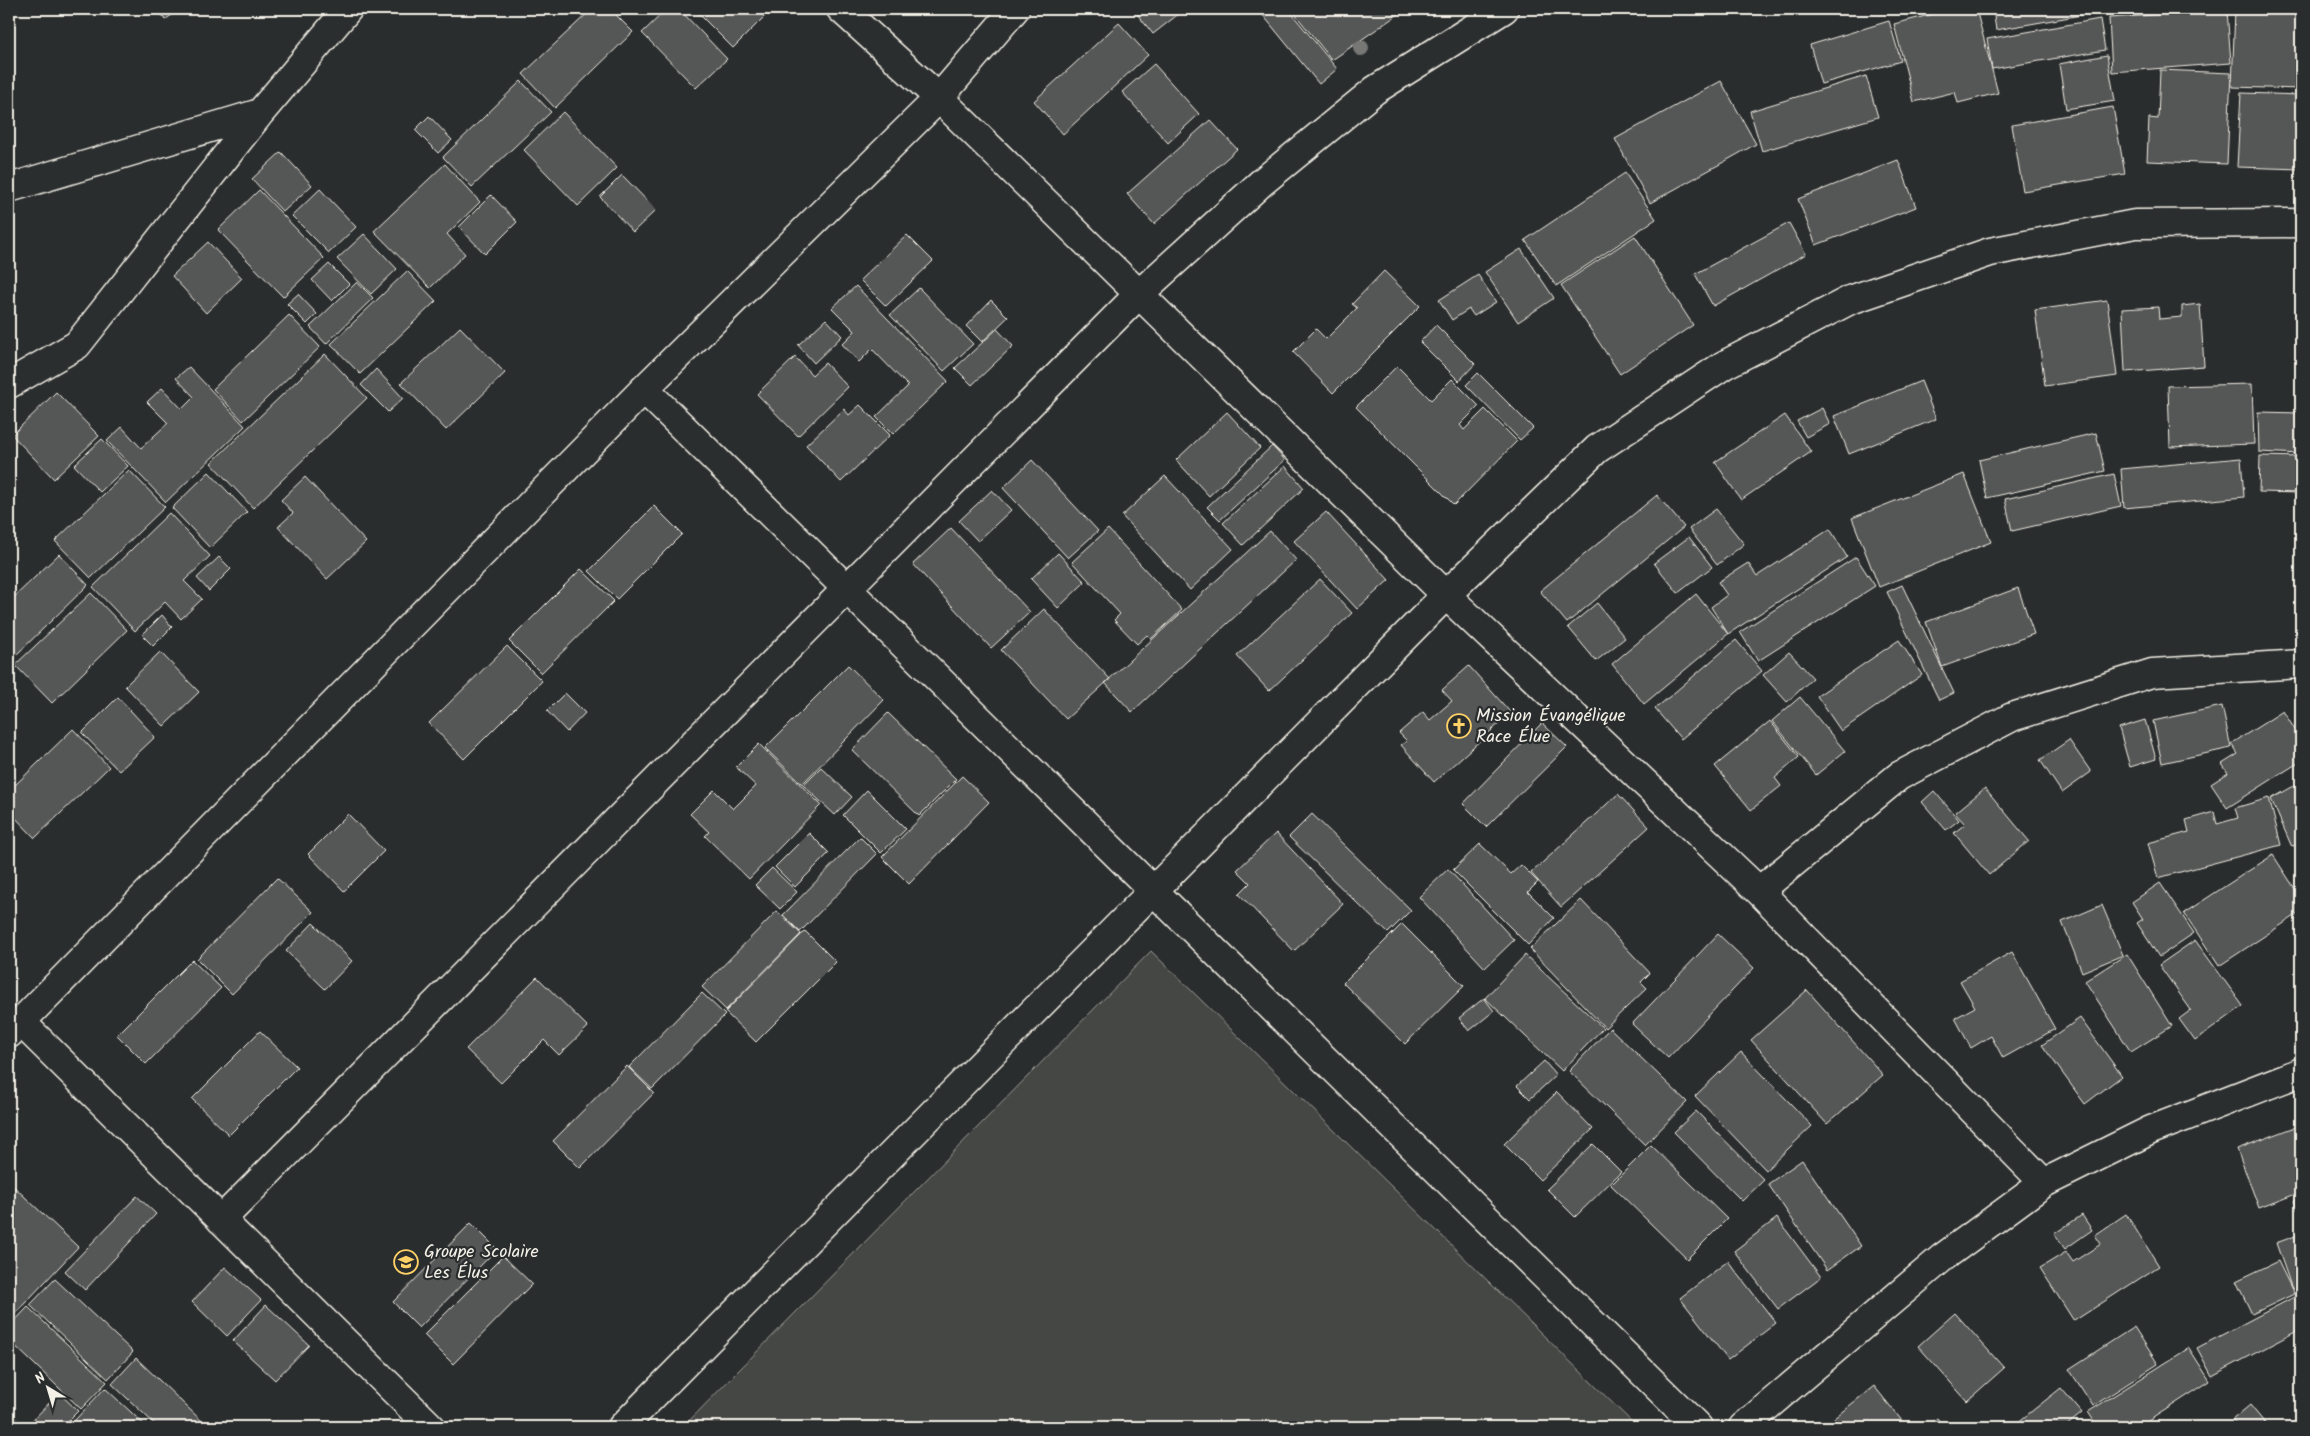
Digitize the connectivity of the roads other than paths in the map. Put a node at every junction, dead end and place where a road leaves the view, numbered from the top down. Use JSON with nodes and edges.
{"nodes":[{"id":1,"x":348,"y":9,"type":"edge"},
{"id":2,"x":841,"y":9,"type":"edge"},
{"id":3,"x":1015,"y":9,"type":"edge"},
{"id":4,"x":1504,"y":9,"type":"edge"},
{"id":5,"x":939,"y":98,"type":"junction"},
{"id":6,"x":260,"y":114,"type":"junction"},
{"id":7,"x":9,"y":188,"type":"edge"},
{"id":8,"x":2301,"y":223,"type":"edge"},
{"id":9,"x":1139,"y":294,"type":"junction"},
{"id":10,"x":9,"y":384,"type":"edge"},
{"id":11,"x":644,"y":389,"type":"junction"},
{"id":12,"x":847,"y":588,"type":"junction"},
{"id":13,"x":1446,"y":595,"type":"junction"},
{"id":14,"x":2301,"y":664,"type":"edge"},
{"id":15,"x":1154,"y":889,"type":"junction"},
{"id":16,"x":1759,"y":891,"type":"junction"},
{"id":17,"x":15,"y":1028,"type":"edge"},
{"id":18,"x":2301,"y":1072,"type":"edge"},
{"id":19,"x":2044,"y":1183,"type":"junction"},
{"id":20,"x":221,"y":1220,"type":"junction"},
{"id":21,"x":431,"y":1427,"type":"edge"},
{"id":22,"x":622,"y":1427,"type":"edge"},
{"id":23,"x":1698,"y":1427,"type":"edge"},
{"id":24,"x":1743,"y":1427,"type":"edge"}],
"edges":[{"from":1,"to":6,"type":"street"},
{"from":2,"to":5,"type":"street"},
{"from":3,"to":5,"type":"street"},
{"from":4,"to":9,"type":"street"},
{"from":5,"to":9,"type":"street"},
{"from":5,"to":11,"type":"street"},
{"from":6,"to":7,"type":"street"},
{"from":6,"to":10,"type":"street"},
{"from":8,"to":13,"type":"street"},
{"from":9,"to":12,"type":"street"},
{"from":9,"to":13,"type":"street"},
{"from":11,"to":12,"type":"street"},
{"from":11,"to":17,"type":"street"},
{"from":12,"to":15,"type":"street"},
{"from":12,"to":20,"type":"street"},
{"from":13,"to":15,"type":"street"},
{"from":13,"to":16,"type":"street"},
{"from":14,"to":16,"type":"street"},
{"from":15,"to":22,"type":"street"},
{"from":15,"to":23,"type":"street"},
{"from":16,"to":19,"type":"street"},
{"from":17,"to":20,"type":"street"},
{"from":18,"to":19,"type":"street"},
{"from":19,"to":24,"type":"street"},
{"from":20,"to":21,"type":"street"}]}
